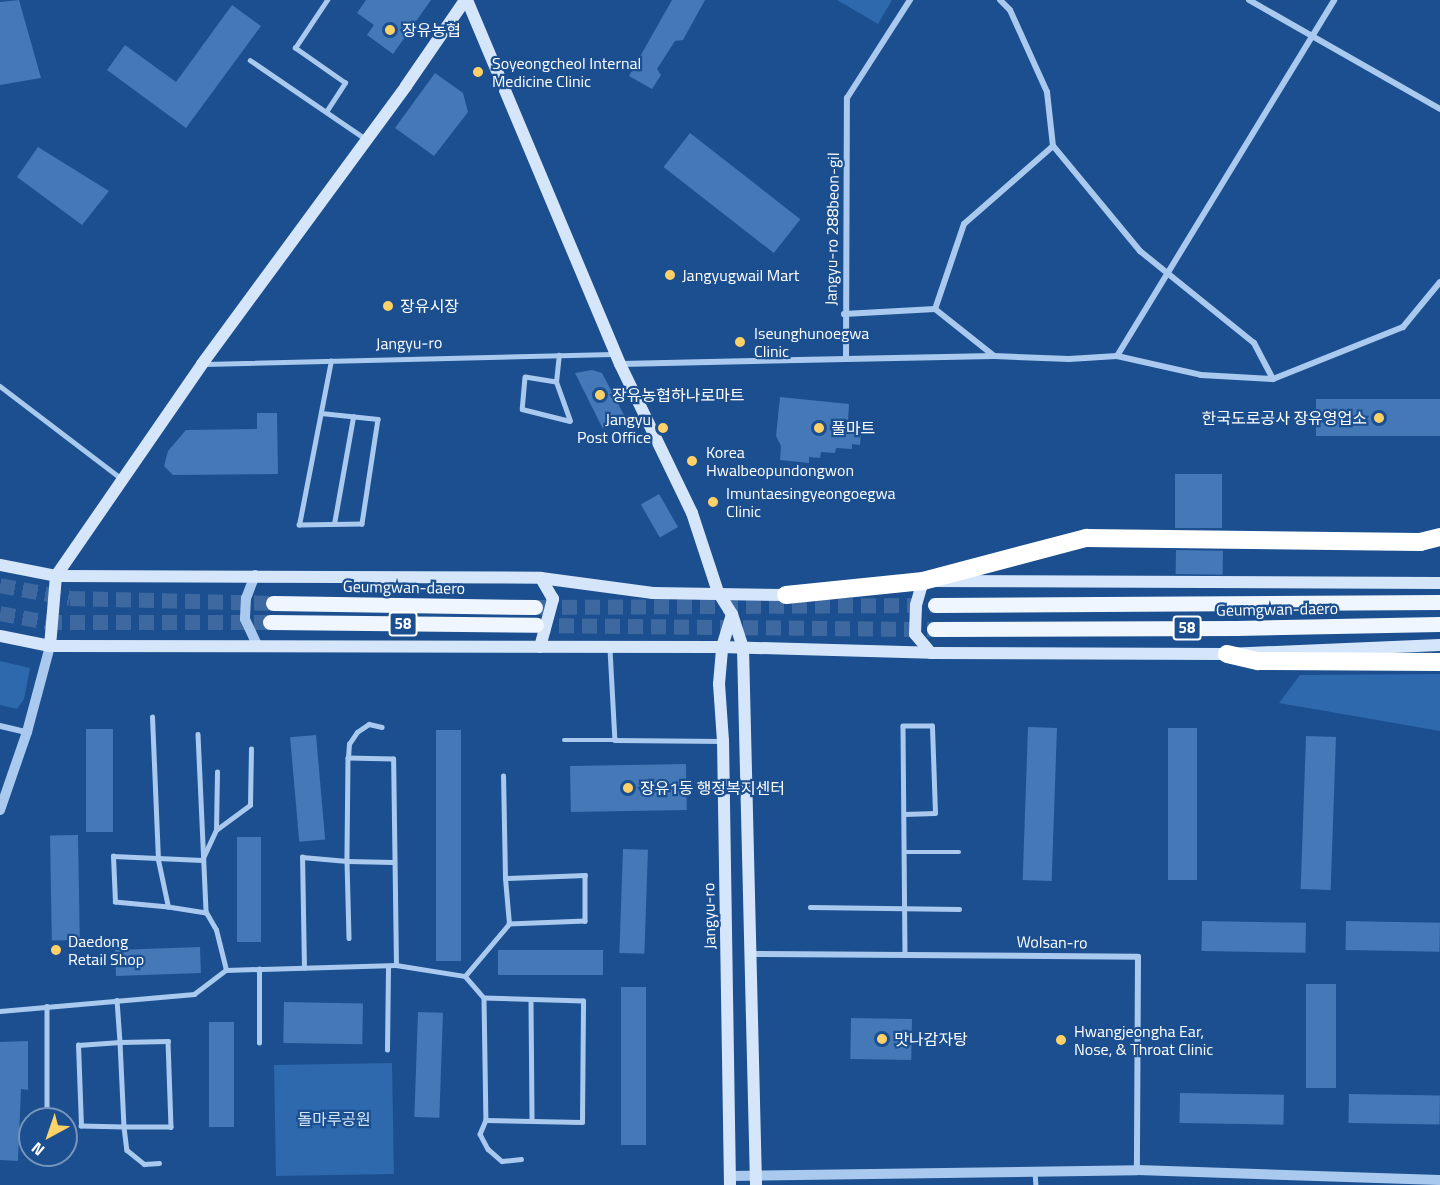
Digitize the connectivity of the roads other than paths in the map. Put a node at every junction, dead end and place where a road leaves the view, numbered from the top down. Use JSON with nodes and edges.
{"nodes":[{"id":1,"x":327,"y":0,"type":"edge"},
{"id":2,"x":466,"y":0,"type":"edge"},
{"id":3,"x":910,"y":0,"type":"edge"},
{"id":4,"x":999,"y":0,"type":"edge"},
{"id":5,"x":1249,"y":0,"type":"edge"},
{"id":6,"x":1334,"y":0,"type":"edge"},
{"id":7,"x":1311,"y":38,"type":"junction"},
{"id":8,"x":250,"y":60,"type":"dead end"},
{"id":9,"x":1440,"y":109,"type":"edge"},
{"id":10,"x":326,"y":111,"type":"junction"},
{"id":11,"x":366,"y":139,"type":"junction"},
{"id":12,"x":1053,"y":146,"type":"junction"},
{"id":13,"x":1167,"y":275,"type":"junction"},
{"id":14,"x":1440,"y":282,"type":"edge"},
{"id":15,"x":935,"y":309,"type":"junction"},
{"id":16,"x":844,"y":314,"type":"junction"},
{"id":17,"x":559,"y":355,"type":"junction"},
{"id":18,"x":994,"y":356,"type":"junction"},
{"id":19,"x":1117,"y":356,"type":"junction"},
{"id":20,"x":618,"y":359,"type":"junction"},
{"id":21,"x":846,"y":359,"type":"junction"},
{"id":22,"x":331,"y":361,"type":"junction"},
{"id":23,"x":202,"y":364,"type":"junction"},
{"id":24,"x":1273,"y":379,"type":"junction"},
{"id":25,"x":556,"y":382,"type":"junction"},
{"id":26,"x":0,"y":386,"type":"edge"},
{"id":27,"x":321,"y":413,"type":"junction"},
{"id":28,"x":353,"y":417,"type":"junction"},
{"id":29,"x":122,"y":479,"type":"junction"},
{"id":30,"x":334,"y":524,"type":"junction"},
{"id":31,"x":1440,"y":537,"type":"edge"},
{"id":32,"x":1420,"y":542,"type":"junction"},
{"id":33,"x":1440,"y":545,"type":"edge"},
{"id":34,"x":0,"y":565,"type":"edge"},
{"id":35,"x":255,"y":575,"type":"junction"},
{"id":36,"x":56,"y":576,"type":"junction"},
{"id":37,"x":541,"y":578,"type":"junction"},
{"id":38,"x":923,"y":581,"type":"junction"},
{"id":39,"x":1440,"y":583,"type":"edge"},
{"id":40,"x":718,"y":592,"type":"junction"},
{"id":41,"x":786,"y":595,"type":"joint"},
{"id":42,"x":1440,"y":602,"type":"edge"},
{"id":43,"x":273,"y":603,"type":"tunnel mouth"},
{"id":44,"x":935,"y":605,"type":"tunnel mouth"},
{"id":45,"x":535,"y":607,"type":"tunnel mouth"},
{"id":46,"x":732,"y":614,"type":"junction"},
{"id":47,"x":270,"y":622,"type":"tunnel mouth"},
{"id":48,"x":1440,"y":624,"type":"edge"},
{"id":49,"x":536,"y":625,"type":"tunnel mouth"},
{"id":50,"x":934,"y":629,"type":"tunnel mouth"},
{"id":51,"x":0,"y":636,"type":"edge"},
{"id":52,"x":1440,"y":645,"type":"edge"},
{"id":53,"x":50,"y":646,"type":"junction"},
{"id":54,"x":258,"y":647,"type":"junction"},
{"id":55,"x":540,"y":647,"type":"junction"},
{"id":56,"x":610,"y":647,"type":"junction"},
{"id":57,"x":722,"y":647,"type":"junction"},
{"id":58,"x":743,"y":648,"type":"junction"},
{"id":59,"x":931,"y":653,"type":"junction"},
{"id":60,"x":1227,"y":654,"type":"junction"},
{"id":61,"x":1440,"y":662,"type":"edge"},
{"id":62,"x":152,"y":717,"type":"dead end"},
{"id":63,"x":0,"y":726,"type":"edge"},
{"id":64,"x":382,"y":727,"type":"dead end"},
{"id":65,"x":27,"y":732,"type":"junction"},
{"id":66,"x":198,"y":734,"type":"dead end"},
{"id":67,"x":564,"y":740,"type":"dead end"},
{"id":68,"x":615,"y":740,"type":"junction"},
{"id":69,"x":723,"y":741,"type":"junction"},
{"id":70,"x":251,"y":749,"type":"dead end"},
{"id":71,"x":348,"y":758,"type":"junction"},
{"id":72,"x":217,"y":772,"type":"dead end"},
{"id":73,"x":503,"y":776,"type":"dead end"},
{"id":74,"x":0,"y":810,"type":"edge"},
{"id":75,"x":904,"y":814,"type":"junction"},
{"id":76,"x":216,"y":830,"type":"junction"},
{"id":77,"x":904,"y":852,"type":"junction"},
{"id":78,"x":959,"y":852,"type":"dead end"},
{"id":79,"x":158,"y":860,"type":"junction"},
{"id":80,"x":202,"y":860,"type":"junction"},
{"id":81,"x":347,"y":861,"type":"junction"},
{"id":82,"x":393,"y":862,"type":"junction"},
{"id":83,"x":504,"y":878,"type":"junction"},
{"id":84,"x":904,"y":906,"type":"junction"},
{"id":85,"x":168,"y":907,"type":"junction"},
{"id":86,"x":810,"y":907,"type":"dead end"},
{"id":87,"x":959,"y":909,"type":"dead end"},
{"id":88,"x":206,"y":913,"type":"junction"},
{"id":89,"x":509,"y":924,"type":"junction"},
{"id":90,"x":348,"y":938,"type":"dead end"},
{"id":91,"x":752,"y":954,"type":"junction"},
{"id":92,"x":905,"y":955,"type":"junction"},
{"id":93,"x":396,"y":965,"type":"junction"},
{"id":94,"x":388,"y":967,"type":"junction"},
{"id":95,"x":304,"y":968,"type":"junction"},
{"id":96,"x":259,"y":969,"type":"junction"},
{"id":97,"x":226,"y":970,"type":"junction"},
{"id":98,"x":465,"y":976,"type":"junction"},
{"id":99,"x":484,"y":998,"type":"junction"},
{"id":100,"x":117,"y":1000,"type":"junction"},
{"id":101,"x":531,"y":1001,"type":"junction"},
{"id":102,"x":47,"y":1006,"type":"junction"},
{"id":103,"x":0,"y":1011,"type":"edge"},
{"id":104,"x":120,"y":1042,"type":"junction"},
{"id":105,"x":259,"y":1043,"type":"dead end"},
{"id":106,"x":387,"y":1050,"type":"dead end"},
{"id":107,"x":47,"y":1107,"type":"edge"},
{"id":108,"x":486,"y":1120,"type":"junction"},
{"id":109,"x":532,"y":1121,"type":"junction"},
{"id":110,"x":124,"y":1127,"type":"junction"},
{"id":111,"x":521,"y":1159,"type":"dead end"},
{"id":112,"x":159,"y":1163,"type":"dead end"},
{"id":113,"x":1137,"y":1170,"type":"junction"},
{"id":114,"x":1035,"y":1172,"type":"junction"},
{"id":115,"x":730,"y":1180,"type":"edge"},
{"id":116,"x":756,"y":1180,"type":"edge"},
{"id":117,"x":1440,"y":1180,"type":"edge"},
{"id":118,"x":1036,"y":1185,"type":"edge"}],
"edges":[{"from":1,"to":10,"type":"lane"},
{"from":2,"to":11,"type":"main road"},
{"from":2,"to":20,"type":"main road"},
{"from":3,"to":16,"type":"street","name":"Jangyu-ro 288beon-gil"},
{"from":4,"to":12,"type":"street"},
{"from":5,"to":7,"type":"street"},
{"from":6,"to":7,"type":"street"},
{"from":7,"to":9,"type":"street"},
{"from":7,"to":13,"type":"street"},
{"from":8,"to":10,"type":"lane"},
{"from":10,"to":11,"type":"lane"},
{"from":11,"to":23,"type":"main road"},
{"from":12,"to":13,"type":"street"},
{"from":12,"to":15,"type":"street"},
{"from":13,"to":19,"type":"street"},
{"from":13,"to":24,"type":"street"},
{"from":14,"to":24,"type":"street"},
{"from":15,"to":16,"type":"street"},
{"from":15,"to":18,"type":"street"},
{"from":16,"to":21,"type":"street","name":"Jangyu-ro 288beon-gil"},
{"from":17,"to":20,"type":"lane","name":"Jangyu-ro"},
{"from":17,"to":22,"type":"lane","name":"Jangyu-ro"},
{"from":17,"to":25,"type":"lane"},
{"from":18,"to":19,"type":"street"},
{"from":18,"to":21,"type":"street"},
{"from":19,"to":24,"type":"street"},
{"from":20,"to":21,"type":"street"},
{"from":20,"to":40,"type":"main road"},
{"from":22,"to":23,"type":"lane","name":"Jangyu-ro"},
{"from":22,"to":27,"type":"lane"},
{"from":23,"to":29,"type":"main road"},
{"from":25,"to":25,"type":"lane"},
{"from":26,"to":29,"type":"lane"},
{"from":27,"to":28,"type":"lane"},
{"from":27,"to":30,"type":"lane"},
{"from":28,"to":30,"type":"lane"},
{"from":28,"to":30,"type":"lane"},
{"from":29,"to":36,"type":"main road"},
{"from":31,"to":32,"type":"highway"},
{"from":32,"to":33,"type":"highway"},
{"from":32,"to":38,"type":"highway"},
{"from":34,"to":36,"type":"main road"},
{"from":35,"to":36,"type":"main road"},
{"from":35,"to":37,"type":"main road"},
{"from":35,"to":54,"type":"street"},
{"from":36,"to":53,"type":"main road"},
{"from":37,"to":40,"type":"main road"},
{"from":37,"to":55,"type":"main road"},
{"from":38,"to":39,"type":"main road"},
{"from":38,"to":41,"type":"highway"},
{"from":38,"to":59,"type":"main road"},
{"from":40,"to":41,"type":"main road"},
{"from":40,"to":46,"type":"main road"},
{"from":42,"to":44,"type":"main road","name":"Geumgwan-daero","number":"58"},
{"from":43,"to":45,"type":"main road","name":"Geumgwan-daero","number":"58"},
{"from":46,"to":57,"type":"main road","name":"Jangyu-ro"},
{"from":46,"to":58,"type":"main road"},
{"from":47,"to":49,"type":"main road","number":"58"},
{"from":48,"to":50,"type":"main road","name":"Geumgwan-daero","number":"58"},
{"from":51,"to":53,"type":"main road"},
{"from":52,"to":60,"type":"main road"},
{"from":53,"to":54,"type":"main road"},
{"from":53,"to":65,"type":"street"},
{"from":54,"to":55,"type":"main road"},
{"from":55,"to":56,"type":"main road"},
{"from":56,"to":57,"type":"main road"},
{"from":56,"to":68,"type":"lane"},
{"from":57,"to":58,"type":"main road"},
{"from":57,"to":69,"type":"main road","name":"Jangyu-ro"},
{"from":58,"to":59,"type":"main road"},
{"from":58,"to":91,"type":"main road"},
{"from":59,"to":60,"type":"main road"},
{"from":60,"to":61,"type":"highway"},
{"from":62,"to":79,"type":"lane"},
{"from":63,"to":65,"type":"street"},
{"from":64,"to":71,"type":"lane"},
{"from":65,"to":74,"type":"street"},
{"from":66,"to":80,"type":"lane"},
{"from":67,"to":68,"type":"lane"},
{"from":68,"to":69,"type":"lane"},
{"from":69,"to":115,"type":"main road","name":"Jangyu-ro"},
{"from":70,"to":76,"type":"lane"},
{"from":71,"to":81,"type":"lane"},
{"from":71,"to":82,"type":"lane"},
{"from":72,"to":76,"type":"lane"},
{"from":73,"to":83,"type":"lane"},
{"from":75,"to":75,"type":"lane"},
{"from":75,"to":77,"type":"lane"},
{"from":76,"to":80,"type":"lane"},
{"from":77,"to":78,"type":"lane"},
{"from":77,"to":84,"type":"lane"},
{"from":79,"to":80,"type":"lane"},
{"from":79,"to":85,"type":"lane"},
{"from":79,"to":85,"type":"lane"},
{"from":80,"to":88,"type":"lane"},
{"from":81,"to":82,"type":"lane"},
{"from":81,"to":90,"type":"lane"},
{"from":81,"to":95,"type":"lane"},
{"from":82,"to":93,"type":"lane"},
{"from":83,"to":89,"type":"lane"},
{"from":83,"to":89,"type":"lane"},
{"from":84,"to":86,"type":"lane"},
{"from":84,"to":87,"type":"lane"},
{"from":84,"to":92,"type":"lane"},
{"from":85,"to":88,"type":"lane"},
{"from":88,"to":97,"type":"lane"},
{"from":89,"to":98,"type":"lane"},
{"from":91,"to":92,"type":"street","name":"Wolsan-ro"},
{"from":91,"to":116,"type":"main road"},
{"from":92,"to":113,"type":"street","name":"Wolsan-ro"},
{"from":93,"to":94,"type":"lane"},
{"from":93,"to":98,"type":"lane"},
{"from":94,"to":95,"type":"lane"},
{"from":94,"to":106,"type":"lane"},
{"from":95,"to":96,"type":"lane"},
{"from":96,"to":97,"type":"lane"},
{"from":96,"to":105,"type":"lane"},
{"from":97,"to":100,"type":"lane"},
{"from":98,"to":99,"type":"lane"},
{"from":99,"to":101,"type":"lane"},
{"from":99,"to":108,"type":"lane"},
{"from":100,"to":102,"type":"lane"},
{"from":100,"to":104,"type":"lane"},
{"from":101,"to":109,"type":"lane"},
{"from":101,"to":109,"type":"lane"},
{"from":102,"to":103,"type":"lane"},
{"from":102,"to":107,"type":"lane"},
{"from":104,"to":110,"type":"lane"},
{"from":104,"to":110,"type":"lane"},
{"from":104,"to":110,"type":"lane"},
{"from":108,"to":109,"type":"lane"},
{"from":108,"to":111,"type":"lane"},
{"from":110,"to":112,"type":"lane"},
{"from":113,"to":114,"type":"street"},
{"from":113,"to":117,"type":"street"},
{"from":114,"to":116,"type":"street"},
{"from":114,"to":118,"type":"lane"},
{"from":115,"to":116,"type":"street"}]}
